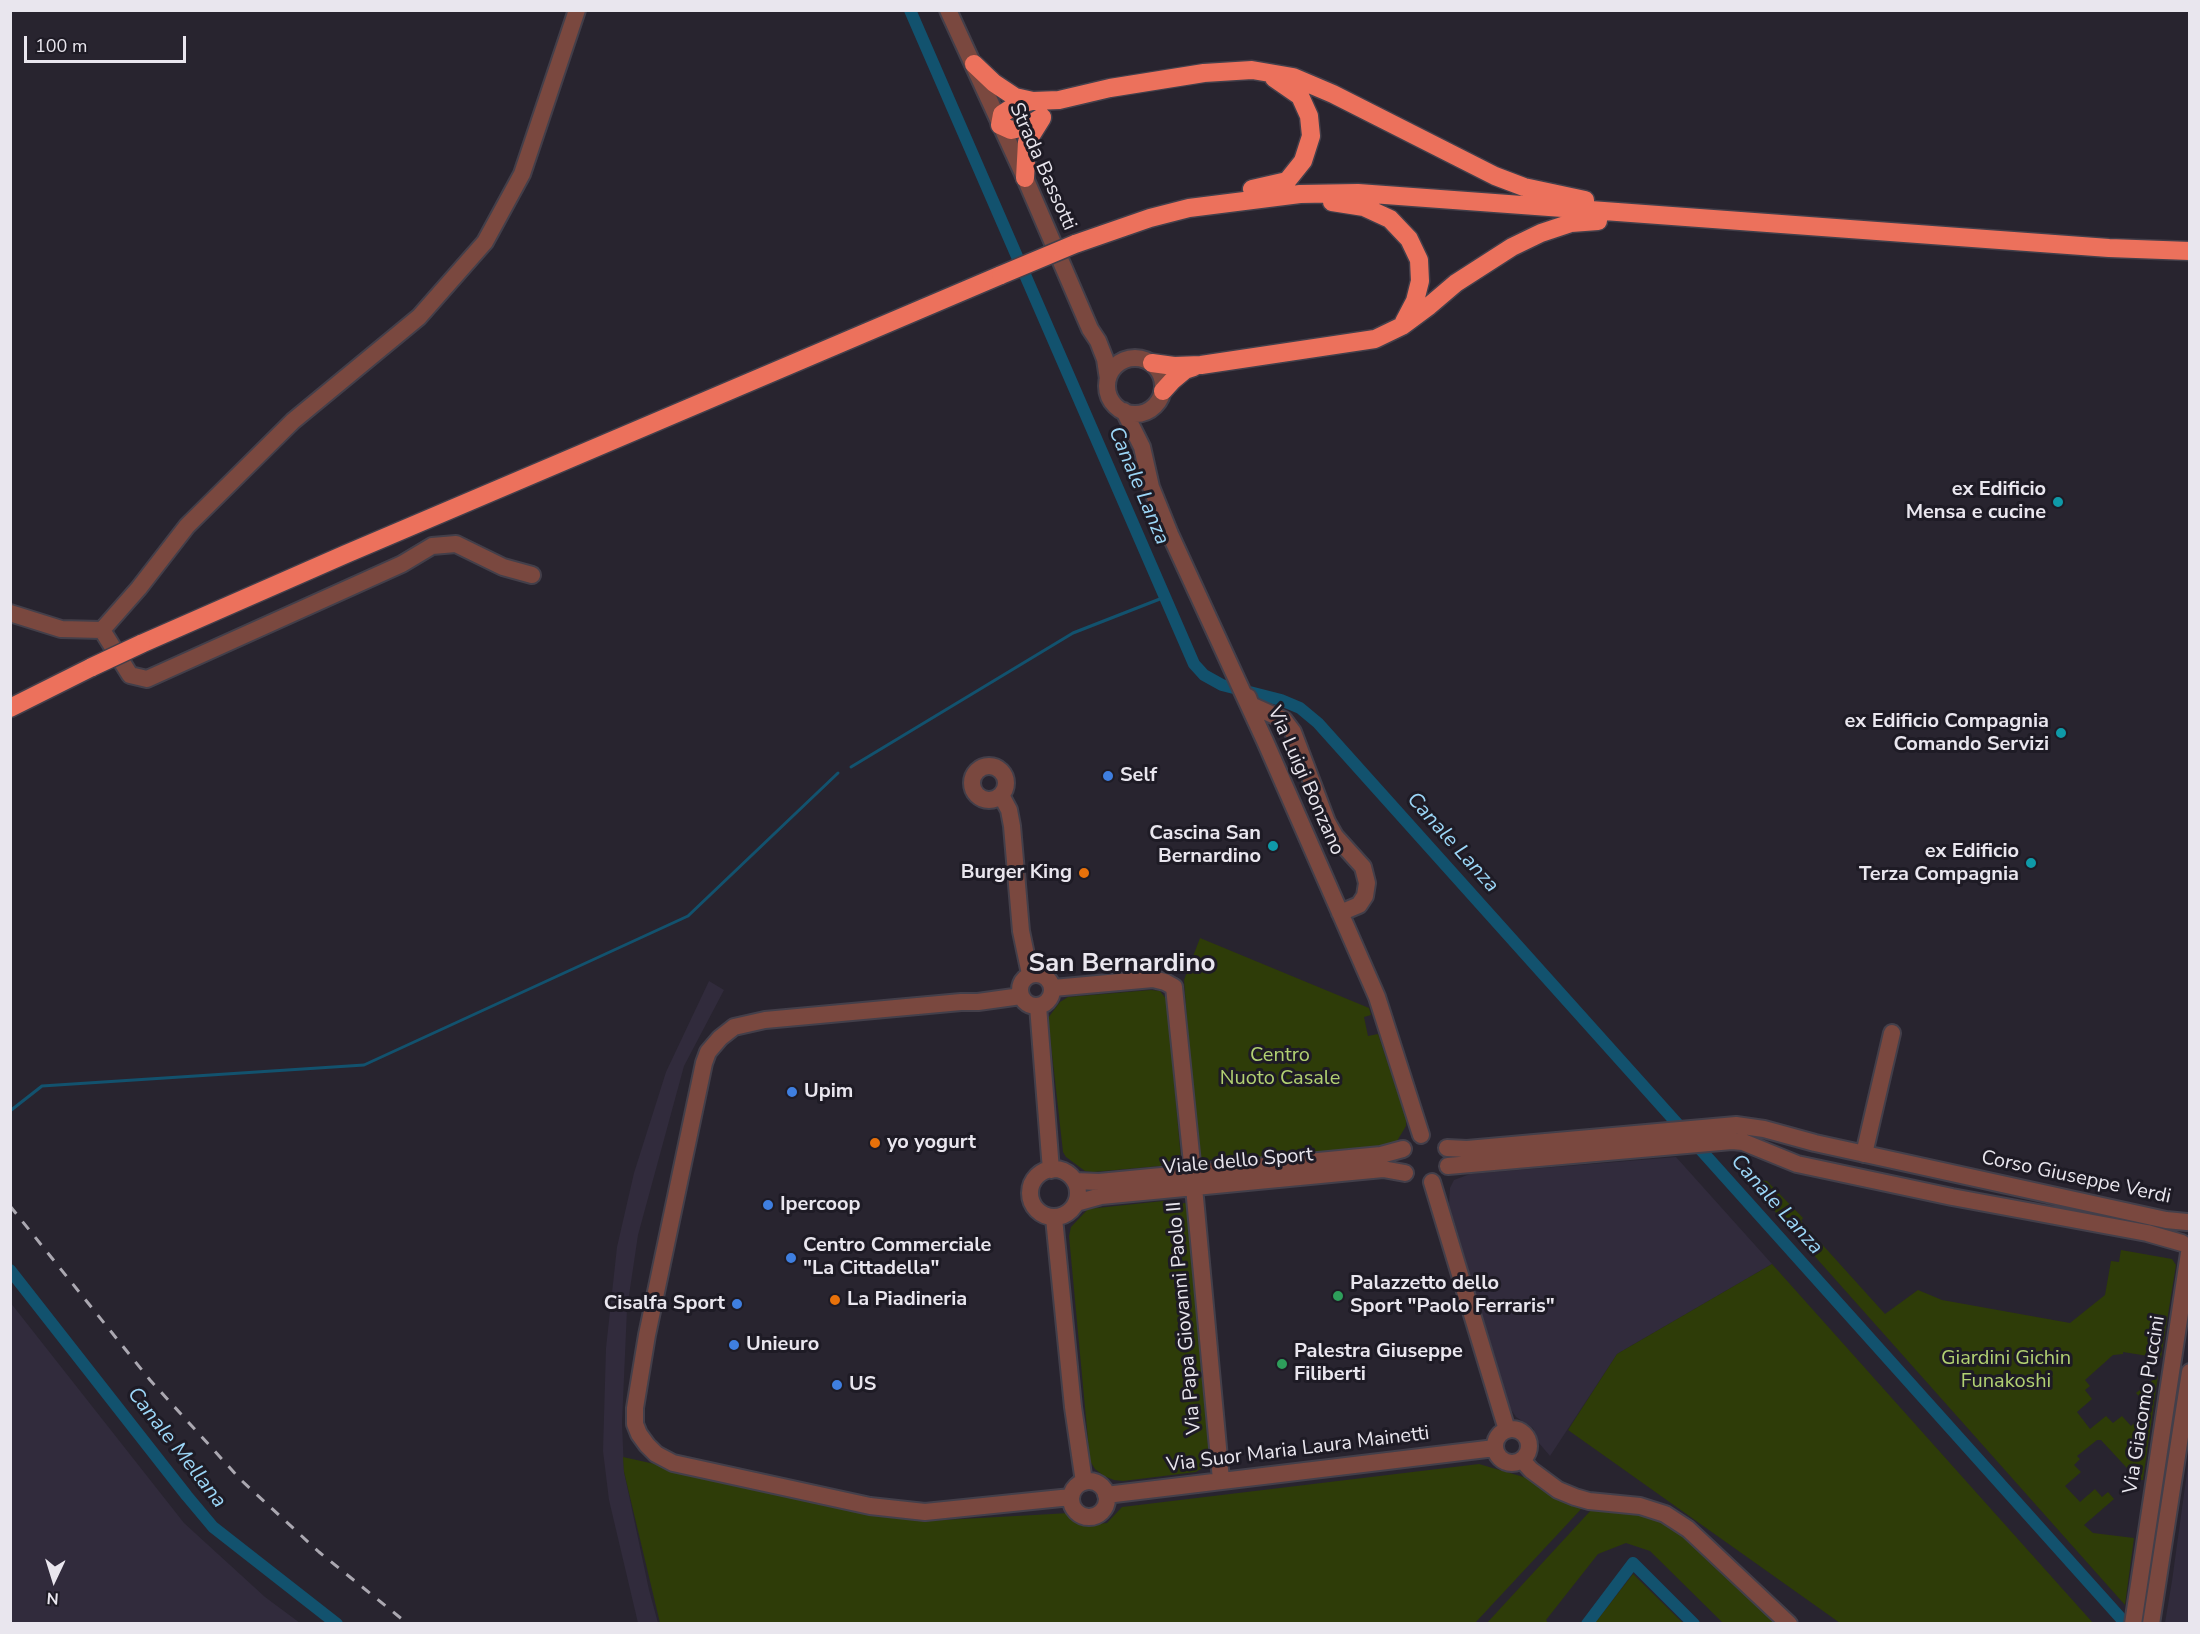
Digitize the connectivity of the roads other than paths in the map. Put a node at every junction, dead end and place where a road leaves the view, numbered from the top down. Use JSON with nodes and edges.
{"nodes":[{"id":1,"x":577,"y":10,"type":"edge"},
{"id":2,"x":948,"y":10,"type":"edge"},
{"id":3,"x":974,"y":64,"type":"junction"},
{"id":4,"x":1252,"y":70,"type":"junction"},
{"id":5,"x":1034,"y":100,"type":"junction"},
{"id":6,"x":1059,"y":100,"type":"junction"},
{"id":7,"x":1042,"y":117,"type":"junction"},
{"id":8,"x":1000,"y":125,"type":"junction"},
{"id":9,"x":1025,"y":178,"type":"junction"},
{"id":10,"x":1150,"y":218,"type":"junction"},
{"id":11,"x":1743,"y":222,"type":"junction"},
{"id":12,"x":2190,"y":251,"type":"edge"},
{"id":13,"x":1402,"y":326,"type":"junction"},
{"id":14,"x":1098,"y":341,"type":"junction"},
{"id":15,"x":1132,"y":358,"type":"junction"},
{"id":16,"x":1152,"y":363,"type":"junction"},
{"id":17,"x":1201,"y":365,"type":"junction"},
{"id":18,"x":1108,"y":379,"type":"junction"},
{"id":19,"x":1163,"y":391,"type":"junction"},
{"id":20,"x":1124,"y":411,"type":"junction"},
{"id":21,"x":1146,"y":412,"type":"junction"},
{"id":22,"x":1142,"y":447,"type":"junction"},
{"id":23,"x":532,"y":575,"type":"dead end"},
{"id":24,"x":10,"y":613,"type":"edge"},
{"id":25,"x":102,"y":630,"type":"junction"},
{"id":26,"x":1231,"y":642,"type":"dead end"},
{"id":27,"x":10,"y":708,"type":"edge"},
{"id":28,"x":1001,"y":795,"type":"dead end"},
{"id":29,"x":1340,"y":913,"type":"junction"},
{"id":30,"x":1030,"y":974,"type":"junction"},
{"id":31,"x":1053,"y":988,"type":"junction"},
{"id":32,"x":1021,"y":996,"type":"junction"},
{"id":33,"x":1038,"y":1006,"type":"junction"},
{"id":34,"x":1892,"y":1033,"type":"dead end"},
{"id":35,"x":1421,"y":1135,"type":"junction"},
{"id":36,"x":1815,"y":1143,"type":"junction"},
{"id":37,"x":1447,"y":1148,"type":"junction"},
{"id":38,"x":1403,"y":1149,"type":"junction"},
{"id":39,"x":1864,"y":1154,"type":"junction"},
{"id":40,"x":1448,"y":1166,"type":"junction"},
{"id":41,"x":1810,"y":1166,"type":"junction"},
{"id":42,"x":1051,"y":1170,"type":"junction"},
{"id":43,"x":1405,"y":1173,"type":"junction"},
{"id":44,"x":1956,"y":1174,"type":"junction"},
{"id":45,"x":1194,"y":1180,"type":"junction"},
{"id":46,"x":1075,"y":1181,"type":"junction"},
{"id":47,"x":1432,"y":1182,"type":"junction"},
{"id":48,"x":1952,"y":1197,"type":"junction"},
{"id":49,"x":1076,"y":1203,"type":"junction"},
{"id":50,"x":1054,"y":1218,"type":"junction"},
{"id":51,"x":2188,"y":1221,"type":"edge"},
{"id":52,"x":2187,"y":1250,"type":"edge"},
{"id":53,"x":2190,"y":1372,"type":"edge"},
{"id":54,"x":1507,"y":1430,"type":"junction"},
{"id":55,"x":1495,"y":1448,"type":"junction"},
{"id":56,"x":2183,"y":1452,"type":"edge"},
{"id":57,"x":1522,"y":1460,"type":"junction"},
{"id":58,"x":1221,"y":1480,"type":"junction"},
{"id":59,"x":1084,"y":1482,"type":"junction"},
{"id":60,"x":1106,"y":1495,"type":"junction"},
{"id":61,"x":1071,"y":1497,"type":"junction"},
{"id":62,"x":2142,"y":1563,"type":"junction"},
{"id":63,"x":2159,"y":1565,"type":"junction"},
{"id":64,"x":1789,"y":1623,"type":"edge"},
{"id":65,"x":2133,"y":1623,"type":"edge"},
{"id":66,"x":2151,"y":1623,"type":"edge"}],
"edges":[{"from":1,"to":25,"type":"street"},
{"from":2,"to":3,"type":"street","name":"Strada Bassotti"},
{"from":3,"to":5,"type":"highway"},
{"from":3,"to":8,"type":"street","name":"Strada Bassotti"},
{"from":4,"to":6,"type":"highway"},
{"from":4,"to":10,"type":"highway"},
{"from":4,"to":11,"type":"highway"},
{"from":5,"to":6,"type":"highway"},
{"from":5,"to":8,"type":"highway"},
{"from":6,"to":7,"type":"highway"},
{"from":7,"to":8,"type":"highway"},
{"from":7,"to":9,"type":"highway"},
{"from":8,"to":9,"type":"street","name":"Strada Bassotti"},
{"from":9,"to":14,"type":"street","name":"Strada Bassotti"},
{"from":10,"to":11,"type":"highway"},
{"from":10,"to":13,"type":"highway"},
{"from":10,"to":27,"type":"highway","bridge":true},
{"from":11,"to":12,"type":"highway"},
{"from":11,"to":13,"type":"highway"},
{"from":13,"to":17,"type":"highway"},
{"from":14,"to":15,"type":"street"},
{"from":14,"to":18,"type":"street","name":"Strada Bassotti"},
{"from":15,"to":16,"type":"street"},
{"from":15,"to":18,"type":"street"},
{"from":16,"to":17,"type":"highway"},
{"from":16,"to":19,"type":"street"},
{"from":17,"to":19,"type":"highway"},
{"from":18,"to":20,"type":"street"},
{"from":19,"to":21,"type":"street"},
{"from":20,"to":21,"type":"street"},
{"from":20,"to":22,"type":"street","name":"Via Luigi Bonzano"},
{"from":21,"to":22,"type":"street","name":"Via Luigi Bonzano"},
{"from":22,"to":29,"type":"street","name":"Via Luigi Bonzano"},
{"from":23,"to":25,"type":"street"},
{"from":24,"to":25,"type":"street"},
{"from":26,"to":29,"type":"street"},
{"from":28,"to":30,"type":"street"},
{"from":29,"to":35,"type":"street","name":"Via Luigi Bonzano"},
{"from":30,"to":31,"type":"street"},
{"from":30,"to":32,"type":"street"},
{"from":31,"to":33,"type":"street"},
{"from":31,"to":45,"type":"street","name":"Via Papa Giovanni Paolo II"},
{"from":32,"to":33,"type":"street"},
{"from":32,"to":61,"type":"street"},
{"from":33,"to":42,"type":"street"},
{"from":34,"to":39,"type":"street"},
{"from":35,"to":37,"type":"street"},
{"from":35,"to":38,"type":"street"},
{"from":36,"to":37,"type":"street","name":"Corso Giuseppe Verdi"},
{"from":36,"to":39,"type":"street","name":"Corso Giuseppe Verdi"},
{"from":36,"to":41,"type":"street"},
{"from":37,"to":40,"type":"street"},
{"from":38,"to":43,"type":"street"},
{"from":38,"to":45,"type":"street","name":"Viale dello Sport"},
{"from":39,"to":44,"type":"street","name":"Corso Giuseppe Verdi"},
{"from":40,"to":41,"type":"street","name":"Corso Giuseppe Verdi"},
{"from":40,"to":47,"type":"street"},
{"from":41,"to":48,"type":"street","name":"Corso Giuseppe Verdi"},
{"from":42,"to":46,"type":"street"},
{"from":42,"to":50,"type":"street"},
{"from":43,"to":45,"type":"street","name":"Viale dello Sport"},
{"from":43,"to":47,"type":"street"},
{"from":44,"to":48,"type":"street","name":"Corso Giuseppe Verdi"},
{"from":44,"to":51,"type":"street","name":"Corso Giuseppe Verdi"},
{"from":45,"to":46,"type":"street","name":"Viale dello Sport"},
{"from":45,"to":49,"type":"street","name":"Viale dello Sport"},
{"from":45,"to":58,"type":"street","name":"Via Papa Giovanni Paolo II"},
{"from":46,"to":49,"type":"street"},
{"from":47,"to":54,"type":"street"},
{"from":48,"to":52,"type":"street","name":"Corso Giuseppe Verdi"},
{"from":49,"to":50,"type":"street"},
{"from":50,"to":59,"type":"street"},
{"from":51,"to":52,"type":"street","name":"Via Giacomo Puccini"},
{"from":52,"to":62,"type":"street","name":"Via Giacomo Puccini"},
{"from":53,"to":56,"type":"street","name":"Via Giacomo Puccini"},
{"from":54,"to":55,"type":"street"},
{"from":54,"to":57,"type":"street"},
{"from":55,"to":57,"type":"street"},
{"from":55,"to":58,"type":"street","name":"Via Suor Maria Laura Mainetti"},
{"from":56,"to":63,"type":"street","name":"Via Giacomo Puccini"},
{"from":57,"to":64,"type":"street"},
{"from":58,"to":60,"type":"street","name":"Via Suor Maria Laura Mainetti"},
{"from":59,"to":60,"type":"street"},
{"from":59,"to":61,"type":"street"},
{"from":60,"to":61,"type":"street"},
{"from":62,"to":63,"type":"street"},
{"from":62,"to":65,"type":"street","name":"Via Giacomo Puccini"},
{"from":63,"to":66,"type":"street","name":"Via Giacomo Puccini"}]}
